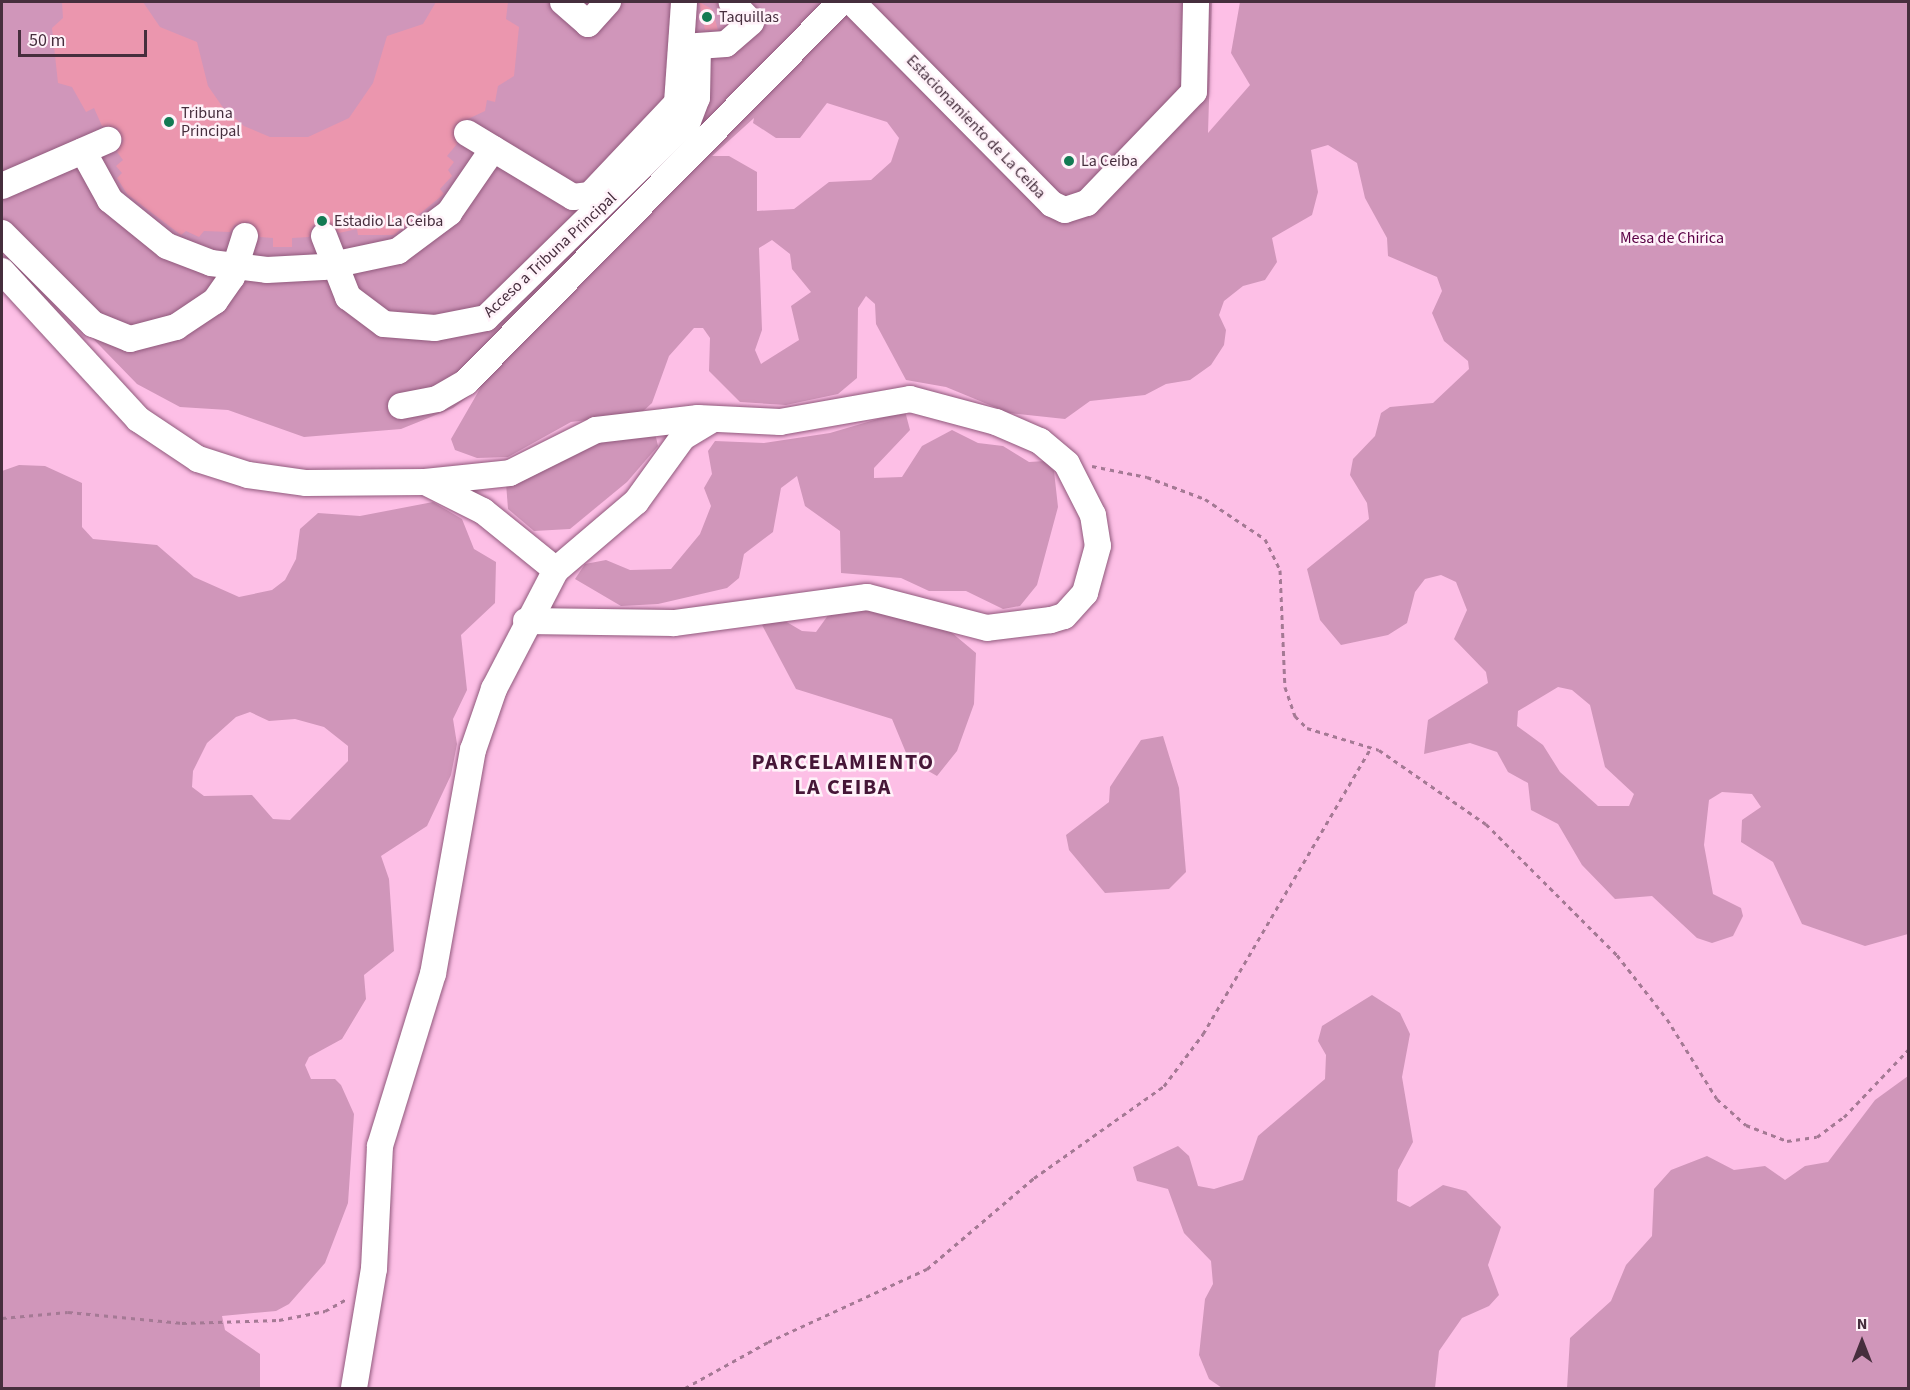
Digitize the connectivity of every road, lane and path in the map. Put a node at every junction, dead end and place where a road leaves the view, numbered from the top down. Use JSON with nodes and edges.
{"nodes":[{"id":1,"x":563,"y":2,"type":"edge"},
{"id":2,"x":609,"y":2,"type":"edge"},
{"id":3,"x":684,"y":2,"type":"edge"},
{"id":4,"x":732,"y":2,"type":"edge"},
{"id":5,"x":841,"y":2,"type":"edge"},
{"id":6,"x":852,"y":2,"type":"edge"},
{"id":7,"x":1196,"y":2,"type":"edge"},
{"id":8,"x":690,"y":47,"type":"junction"},
{"id":9,"x":467,"y":133,"type":"dead end"},
{"id":10,"x":108,"y":140,"type":"dead end"},
{"id":11,"x":492,"y":149,"type":"junction"},
{"id":12,"x":83,"y":151,"type":"junction"},
{"id":13,"x":2,"y":186,"type":"edge"},
{"id":14,"x":2,"y":233,"type":"edge"},
{"id":15,"x":244,"y":236,"type":"dead end"},
{"id":16,"x":324,"y":236,"type":"dead end"},
{"id":17,"x":332,"y":266,"type":"junction"},
{"id":18,"x":236,"y":268,"type":"junction"},
{"id":19,"x":2,"y":271,"type":"edge"},
{"id":20,"x":401,"y":406,"type":"dead end"},
{"id":21,"x":711,"y":420,"type":"junction"},
{"id":22,"x":1066,"y":464,"type":"junction"},
{"id":23,"x":425,"y":482,"type":"junction"},
{"id":24,"x":556,"y":570,"type":"junction"},
{"id":25,"x":526,"y":621,"type":"junction"},
{"id":26,"x":1371,"y":748,"type":"junction"},
{"id":27,"x":1908,"y":1050,"type":"edge"},
{"id":28,"x":372,"y":1278,"type":"junction"},
{"id":29,"x":2,"y":1318,"type":"edge"},
{"id":30,"x":354,"y":1389,"type":"edge"},
{"id":31,"x":685,"y":1389,"type":"edge"}],
"edges":[{"from":1,"to":2,"type":"street"},
{"from":3,"to":8,"type":"street","name":"Acceso a Tribuna Principal"},
{"from":4,"to":8,"type":"street"},
{"from":5,"to":20,"type":"street"},
{"from":6,"to":7,"type":"street","name":"Estacionamiento de La Ceiba"},
{"from":8,"to":11,"type":"street","name":"Acceso a Tribuna Principal"},
{"from":8,"to":17,"type":"street","name":"Acceso a Tribuna Principal"},
{"from":9,"to":11,"type":"street","name":"Acceso a Tribuna Principal"},
{"from":10,"to":12,"type":"street"},
{"from":11,"to":17,"type":"street"},
{"from":12,"to":13,"type":"street"},
{"from":12,"to":18,"type":"street"},
{"from":14,"to":18,"type":"street"},
{"from":15,"to":18,"type":"street"},
{"from":16,"to":17,"type":"street","name":"Acceso a Tribuna Principal"},
{"from":17,"to":18,"type":"street"},
{"from":19,"to":23,"type":"street"},
{"from":21,"to":22,"type":"street"},
{"from":21,"to":23,"type":"street"},
{"from":21,"to":24,"type":"street"},
{"from":22,"to":25,"type":"street"},
{"from":22,"to":26,"type":"path"},
{"from":23,"to":24,"type":"street"},
{"from":24,"to":25,"type":"street"},
{"from":25,"to":28,"type":"street"},
{"from":26,"to":27,"type":"path"},
{"from":26,"to":31,"type":"path"},
{"from":28,"to":29,"type":"path"},
{"from":28,"to":30,"type":"street"}]}
